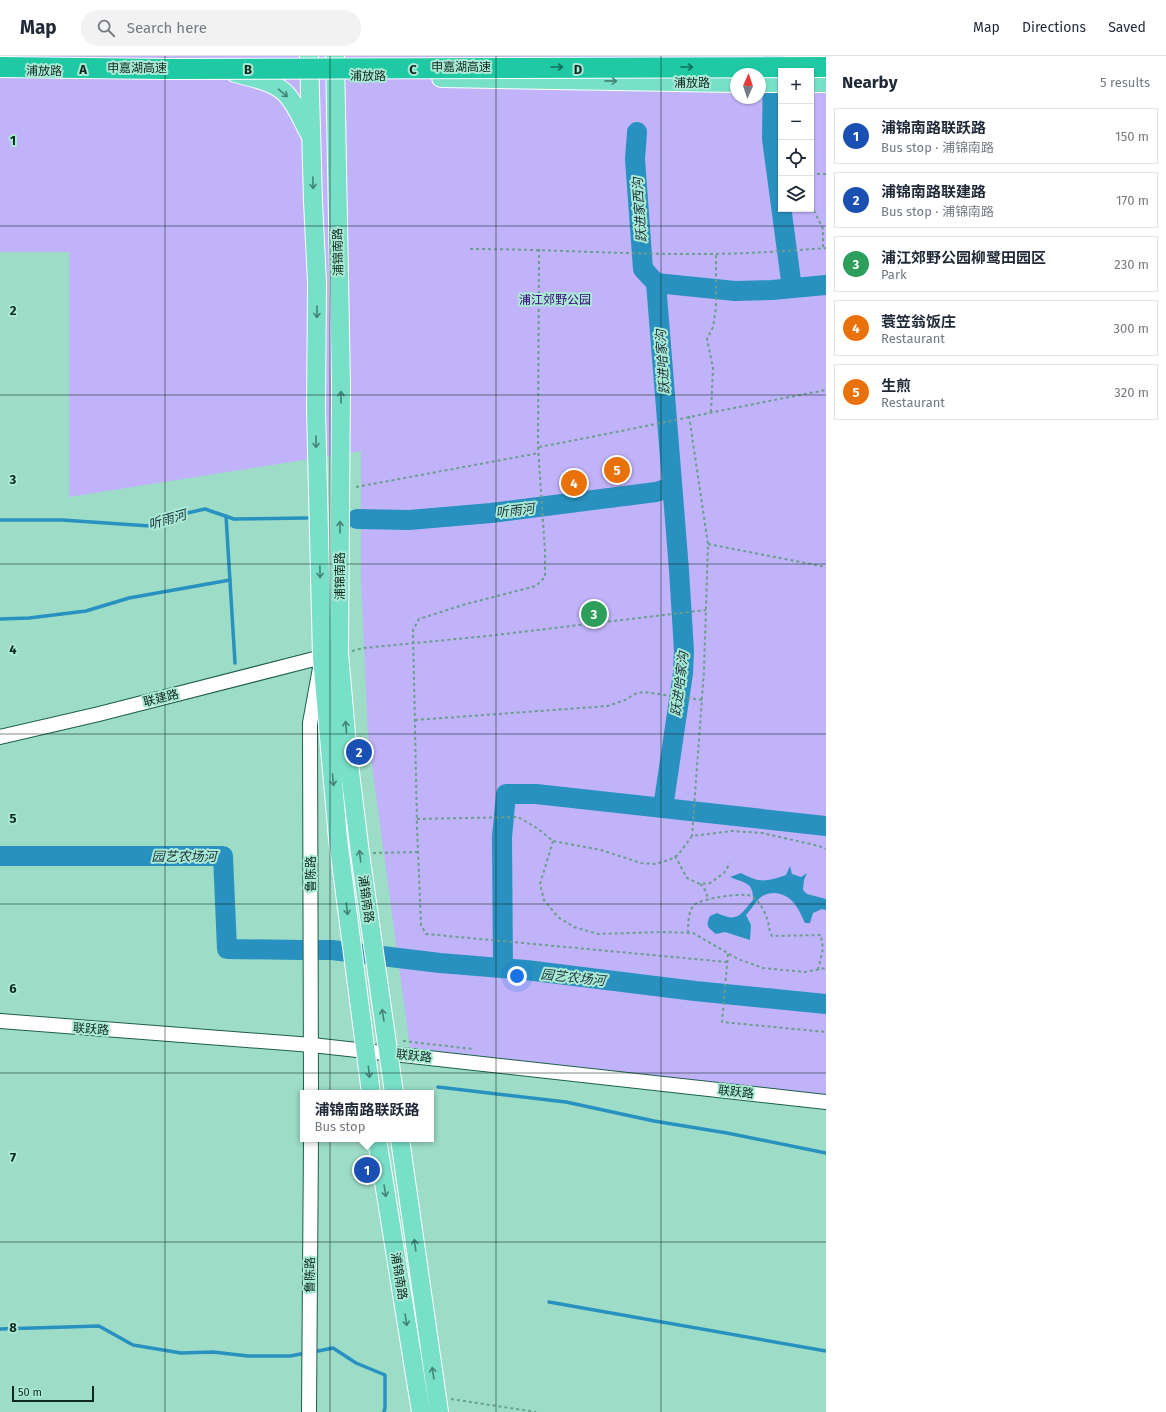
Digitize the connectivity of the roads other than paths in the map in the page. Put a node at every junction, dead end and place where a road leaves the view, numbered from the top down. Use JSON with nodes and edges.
{"nodes":[{"id":1,"x":309,"y":56,"type":"edge"},
{"id":2,"x":335,"y":56,"type":"edge"},
{"id":3,"x":0,"y":67,"type":"edge"},
{"id":4,"x":826,"y":67,"type":"edge"},
{"id":5,"x":0,"y":70,"type":"edge"},
{"id":6,"x":235,"y":73,"type":"junction"},
{"id":7,"x":309,"y":75,"type":"junction"},
{"id":8,"x":334,"y":75,"type":"junction"},
{"id":9,"x":730,"y":83,"type":"edge"},
{"id":10,"x":766,"y":83,"type":"edge"},
{"id":11,"x":778,"y":83,"type":"edge"},
{"id":12,"x":814,"y":83,"type":"edge"},
{"id":13,"x":826,"y":83,"type":"edge"},
{"id":14,"x":312,"y":144,"type":"junction"},
{"id":15,"x":322,"y":657,"type":"junction"},
{"id":16,"x":0,"y":737,"type":"edge"},
{"id":17,"x":0,"y":1021,"type":"edge"},
{"id":18,"x":312,"y":1045,"type":"junction"},
{"id":19,"x":366,"y":1051,"type":"junction"},
{"id":20,"x":388,"y":1054,"type":"junction"},
{"id":21,"x":311,"y":1090,"type":"edge"},
{"id":22,"x":371,"y":1090,"type":"edge"},
{"id":23,"x":394,"y":1090,"type":"edge"},
{"id":24,"x":826,"y":1102,"type":"edge"},
{"id":25,"x":311,"y":1142,"type":"edge"},
{"id":26,"x":377,"y":1142,"type":"edge"},
{"id":27,"x":400,"y":1142,"type":"edge"},
{"id":28,"x":444,"y":1405,"type":"edge"},
{"id":29,"x":309,"y":1412,"type":"edge"},
{"id":30,"x":421,"y":1412,"type":"edge"}],
"edges":[{"from":1,"to":7,"type":"main road","name":"浦锦南路"},
{"from":2,"to":8,"type":"main road","name":"浦锦南路"},
{"from":3,"to":4,"type":"highway","name":"申嘉湖高速","one_way":true,"bridge":true},
{"from":5,"to":6,"type":"main road","name":"浦放路"},
{"from":6,"to":7,"type":"main road","name":"浦放路"},
{"from":6,"to":14,"type":"main road","one_way":true},
{"from":7,"to":8,"type":"main road","name":"浦放路"},
{"from":7,"to":14,"type":"main road","name":"浦锦南路"},
{"from":8,"to":9,"type":"main road","name":"浦放路","one_way":true},
{"from":20,"to":8,"type":"main road","name":"浦锦南路","one_way":true},
{"from":10,"to":11,"type":"main road"},
{"from":12,"to":13,"type":"main road"},
{"from":14,"to":15,"type":"main road","name":"浦锦南路","one_way":true},
{"from":15,"to":16,"type":"street","name":"联建路"},
{"from":15,"to":18,"type":"street","name":"鲁陈路"},
{"from":15,"to":19,"type":"main road","name":"浦锦南路","one_way":true},
{"from":17,"to":18,"type":"street","name":"联跃路"},
{"from":18,"to":19,"type":"street","name":"联跃路"},
{"from":18,"to":21,"type":"street","name":"鲁陈路"},
{"from":19,"to":20,"type":"street","name":"联跃路"},
{"from":19,"to":22,"type":"main road","name":"浦锦南路","one_way":true},
{"from":20,"to":23,"type":"main road","name":"浦锦南路"},
{"from":20,"to":24,"type":"street","name":"联跃路"},
{"from":25,"to":29,"type":"street","name":"鲁陈路"},
{"from":26,"to":30,"type":"main road","name":"浦锦南路","one_way":true},
{"from":28,"to":27,"type":"main road","name":"浦锦南路","one_way":true}]}
